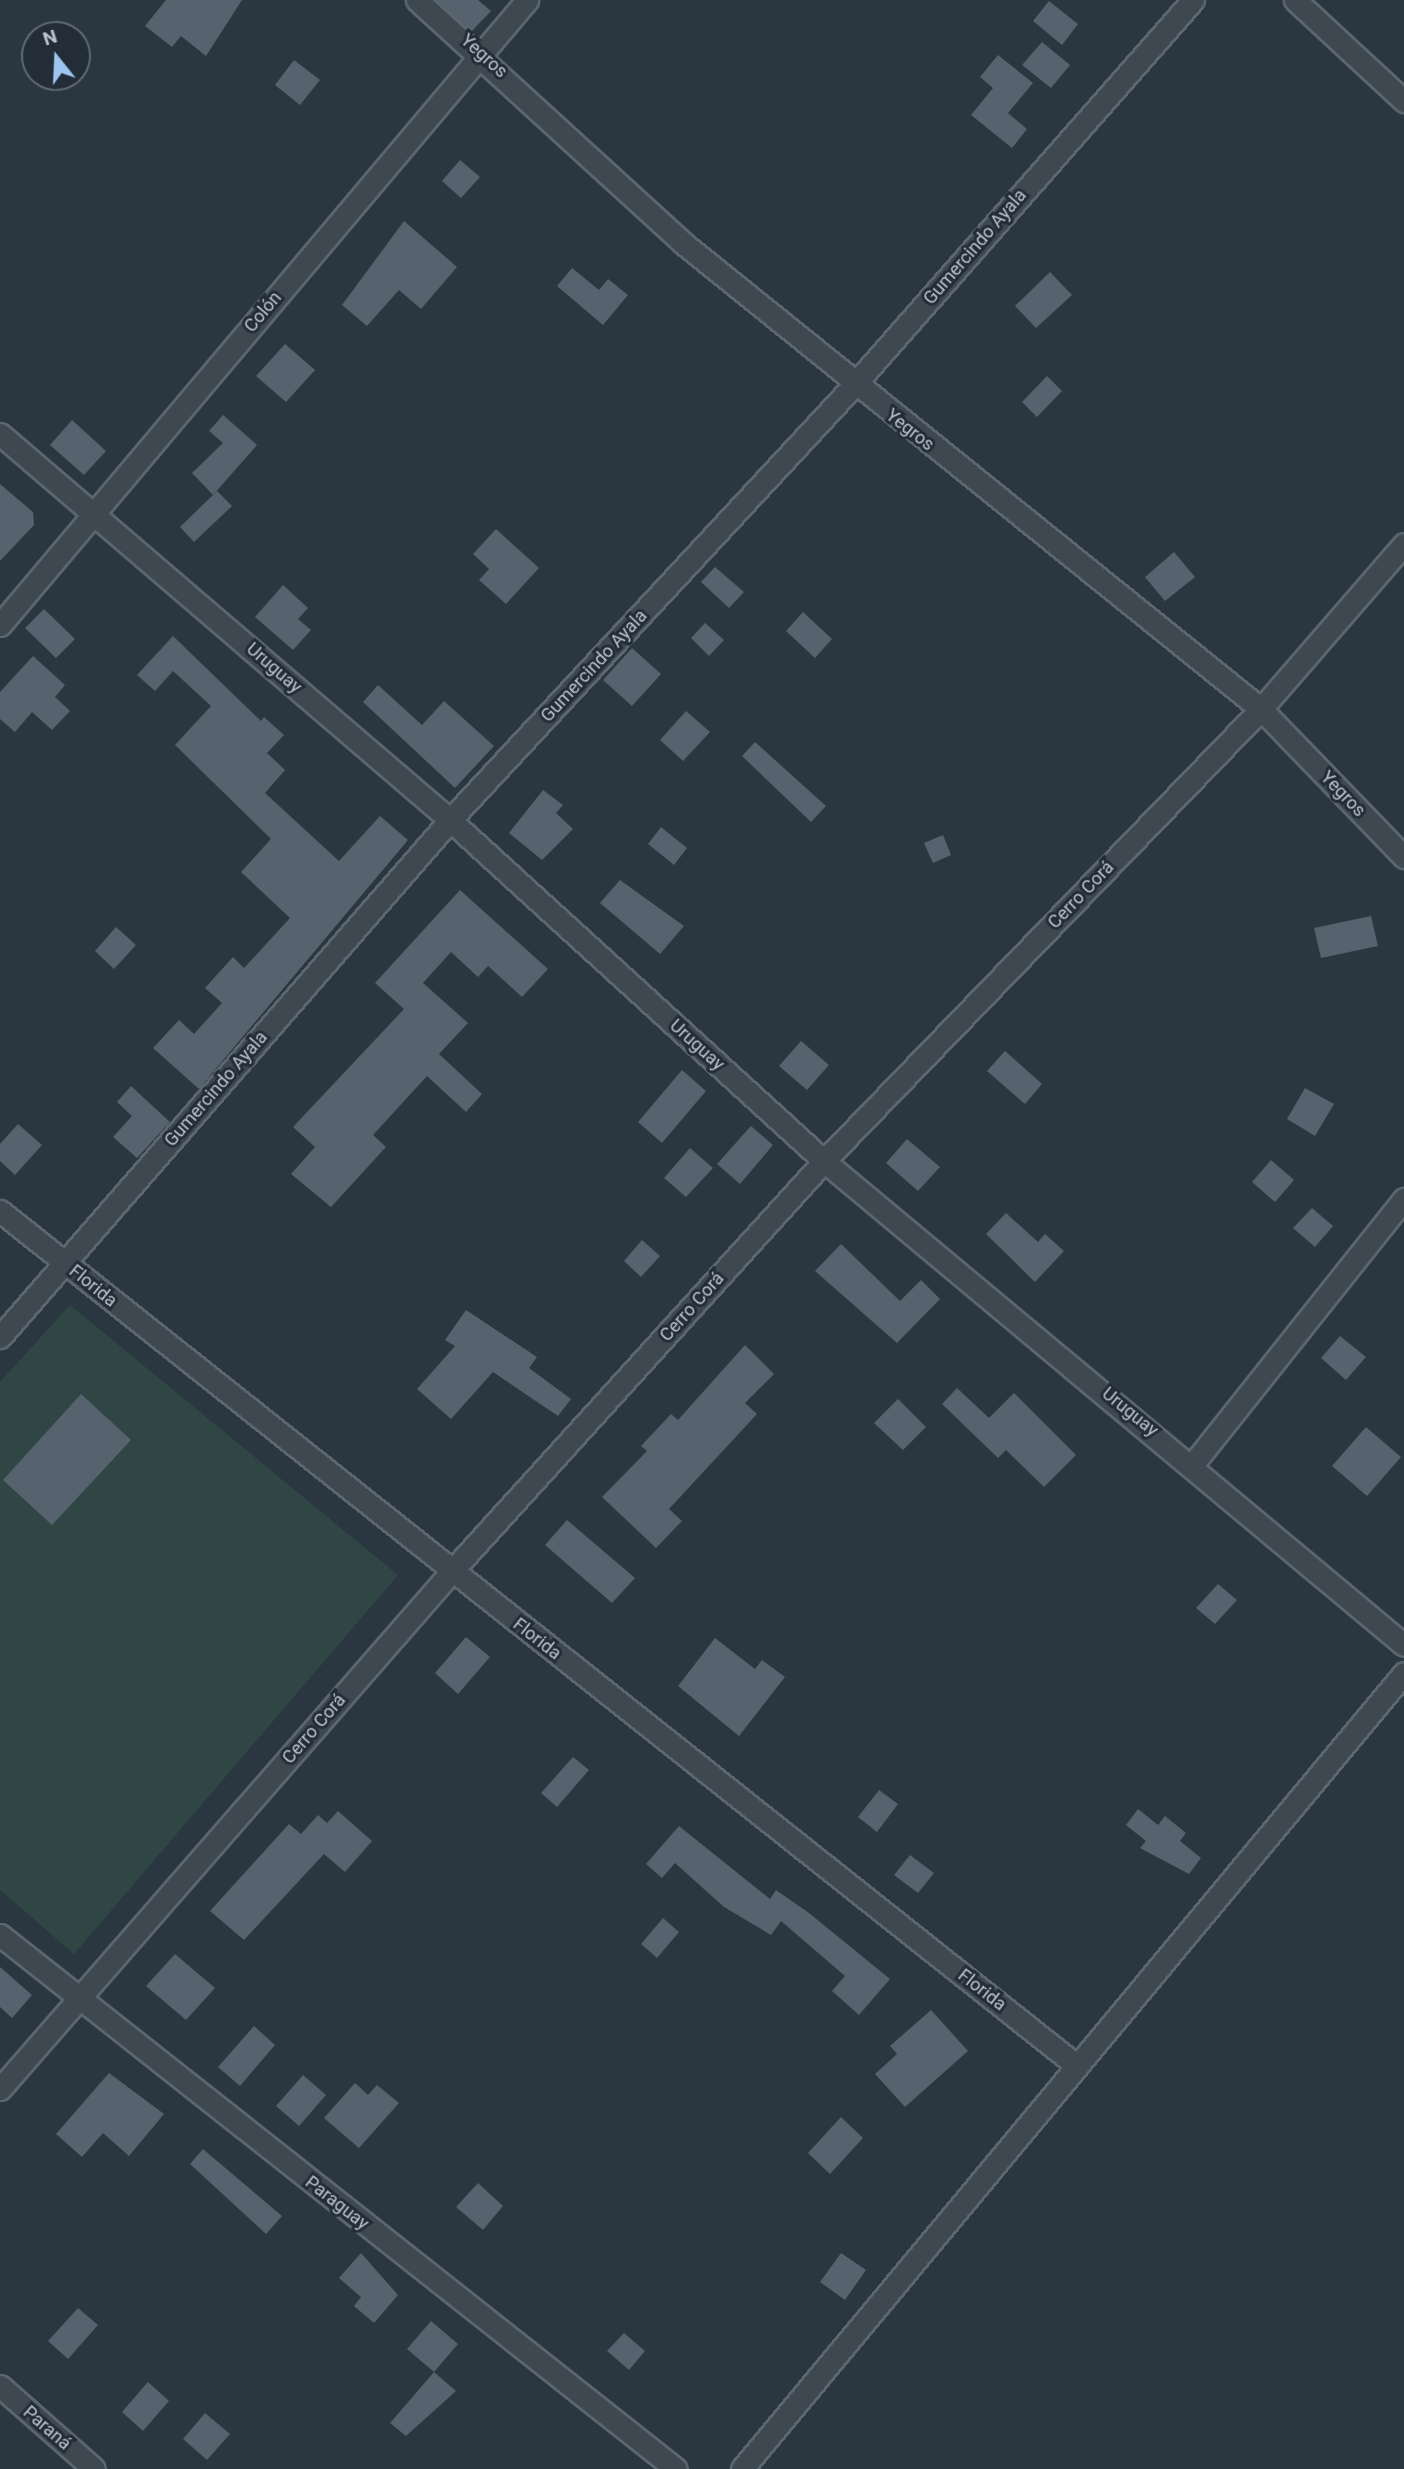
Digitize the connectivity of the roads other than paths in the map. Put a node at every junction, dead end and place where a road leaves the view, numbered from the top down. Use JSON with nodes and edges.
{"nodes":[{"id":1,"x":417,"y":0,"type":"edge"},
{"id":2,"x":527,"y":0,"type":"edge"},
{"id":3,"x":1193,"y":0,"type":"edge"},
{"id":4,"x":1295,"y":0,"type":"edge"},
{"id":5,"x":482,"y":53,"type":"junction"},
{"id":6,"x":1404,"y":101,"type":"edge"},
{"id":7,"x":854,"y":384,"type":"junction"},
{"id":8,"x":0,"y":434,"type":"edge"},
{"id":9,"x":94,"y":513,"type":"junction"},
{"id":10,"x":1404,"y":544,"type":"edge"},
{"id":11,"x":0,"y":625,"type":"edge"},
{"id":12,"x":1261,"y":709,"type":"junction"},
{"id":13,"x":450,"y":820,"type":"junction"},
{"id":14,"x":1404,"y":857,"type":"edge"},
{"id":15,"x":824,"y":1161,"type":"junction"},
{"id":16,"x":1404,"y":1199,"type":"edge"},
{"id":17,"x":0,"y":1210,"type":"edge"},
{"id":18,"x":64,"y":1263,"type":"junction"},
{"id":19,"x":0,"y":1337,"type":"edge"},
{"id":20,"x":1193,"y":1464,"type":"junction"},
{"id":21,"x":451,"y":1572,"type":"junction"},
{"id":22,"x":1404,"y":1645,"type":"edge"},
{"id":23,"x":1404,"y":1673,"type":"edge"},
{"id":24,"x":0,"y":1935,"type":"edge"},
{"id":25,"x":78,"y":2001,"type":"junction"},
{"id":26,"x":1076,"y":2064,"type":"junction"},
{"id":27,"x":0,"y":2089,"type":"edge"},
{"id":28,"x":0,"y":2386,"type":"edge"},
{"id":29,"x":94,"y":2469,"type":"edge"},
{"id":30,"x":676,"y":2469,"type":"edge"},
{"id":31,"x":742,"y":2469,"type":"edge"}],
"edges":[{"from":1,"to":5,"type":"street","name":"Yegros"},
{"from":2,"to":5,"type":"street","name":"Colón"},
{"from":3,"to":7,"type":"street","name":"Gumercindo Ayala"},
{"from":4,"to":6,"type":"street"},
{"from":5,"to":7,"type":"street","name":"Yegros"},
{"from":5,"to":9,"type":"street","name":"Colón"},
{"from":7,"to":12,"type":"street","name":"Yegros"},
{"from":7,"to":13,"type":"street","name":"Gumercindo Ayala"},
{"from":8,"to":9,"type":"street","name":"Uruguay"},
{"from":9,"to":11,"type":"street","name":"Colón"},
{"from":9,"to":13,"type":"street","name":"Uruguay"},
{"from":10,"to":12,"type":"street","name":"Cerro Corá"},
{"from":12,"to":14,"type":"street","name":"Yegros"},
{"from":12,"to":15,"type":"street","name":"Cerro Corá"},
{"from":13,"to":15,"type":"street","name":"Uruguay"},
{"from":13,"to":18,"type":"street","name":"Gumercindo Ayala"},
{"from":15,"to":20,"type":"street","name":"Uruguay"},
{"from":15,"to":21,"type":"street","name":"Cerro Corá"},
{"from":16,"to":20,"type":"street"},
{"from":17,"to":18,"type":"street","name":"Florida"},
{"from":18,"to":19,"type":"street","name":"Gumercindo Ayala"},
{"from":18,"to":21,"type":"street","name":"Florida"},
{"from":20,"to":22,"type":"street","name":"Uruguay"},
{"from":21,"to":25,"type":"street","name":"Cerro Corá"},
{"from":21,"to":26,"type":"street","name":"Florida"},
{"from":23,"to":26,"type":"street"},
{"from":24,"to":25,"type":"street","name":"Paraguay"},
{"from":25,"to":27,"type":"street","name":"Cerro Corá"},
{"from":25,"to":30,"type":"street","name":"Paraguay"},
{"from":26,"to":31,"type":"street"},
{"from":28,"to":29,"type":"street","name":"Paraná"}]}
